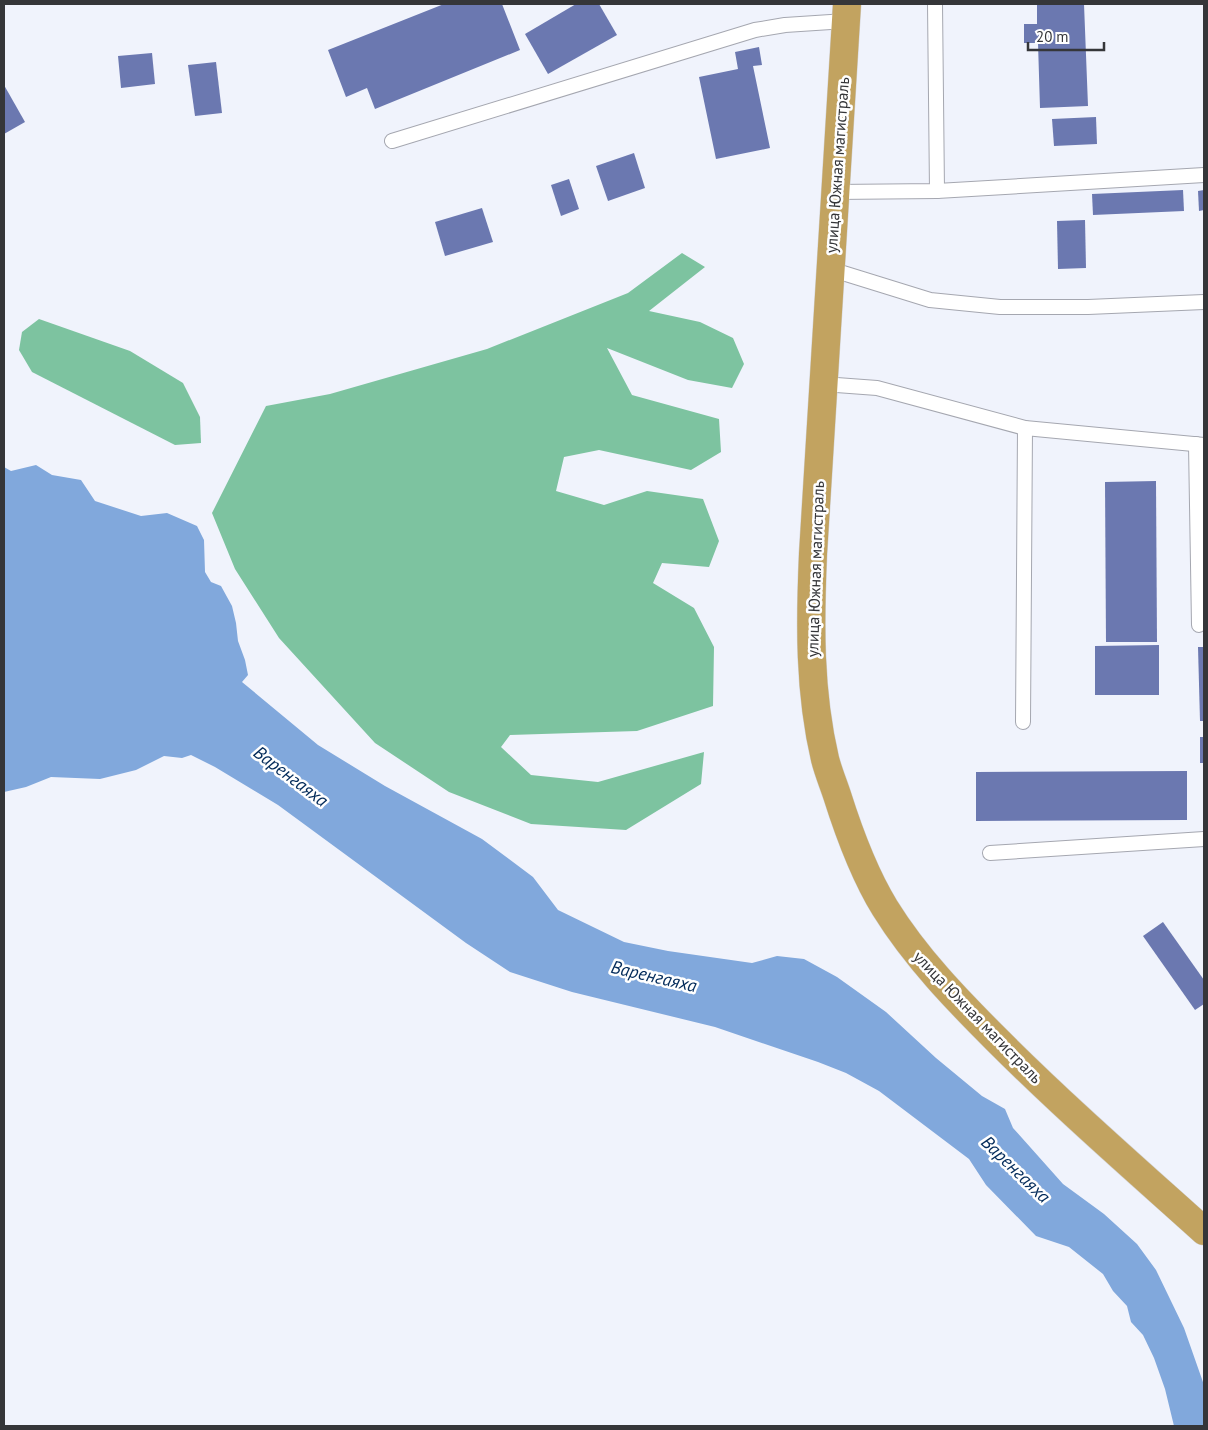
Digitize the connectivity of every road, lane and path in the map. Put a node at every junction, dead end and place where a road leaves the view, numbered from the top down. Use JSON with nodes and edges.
{"nodes":[{"id":1,"x":936,"y":4,"type":"edge"},
{"id":2,"x":846,"y":12,"type":"edge"},
{"id":3,"x":392,"y":141,"type":"dead end"},
{"id":4,"x":1204,"y":175,"type":"edge"},
{"id":5,"x":937,"y":190,"type":"junction"},
{"id":6,"x":835,"y":192,"type":"junction"},
{"id":7,"x":830,"y":269,"type":"junction"},
{"id":8,"x":1204,"y":302,"type":"edge"},
{"id":9,"x":823,"y":384,"type":"junction"},
{"id":10,"x":1026,"y":428,"type":"junction"},
{"id":11,"x":1200,"y":444,"type":"edge"},
{"id":12,"x":1199,"y":625,"type":"dead end"},
{"id":13,"x":1023,"y":722,"type":"dead end"},
{"id":14,"x":1204,"y":839,"type":"edge"},
{"id":15,"x":990,"y":853,"type":"dead end"},
{"id":16,"x":1204,"y":1230,"type":"edge"}],
"edges":[{"from":1,"to":5,"type":"lane"},
{"from":2,"to":3,"type":"lane"},
{"from":2,"to":6,"type":"highway","name":"улица Южная магистраль"},
{"from":4,"to":5,"type":"lane"},
{"from":5,"to":6,"type":"lane"},
{"from":6,"to":7,"type":"highway","name":"улица Южная магистраль"},
{"from":7,"to":8,"type":"lane"},
{"from":7,"to":9,"type":"highway","name":"улица Южная магистраль"},
{"from":9,"to":10,"type":"lane"},
{"from":9,"to":16,"type":"highway","name":"улица Южная магистраль"},
{"from":10,"to":11,"type":"lane"},
{"from":10,"to":13,"type":"lane"},
{"from":11,"to":12,"type":"lane"},
{"from":14,"to":15,"type":"lane"}]}
